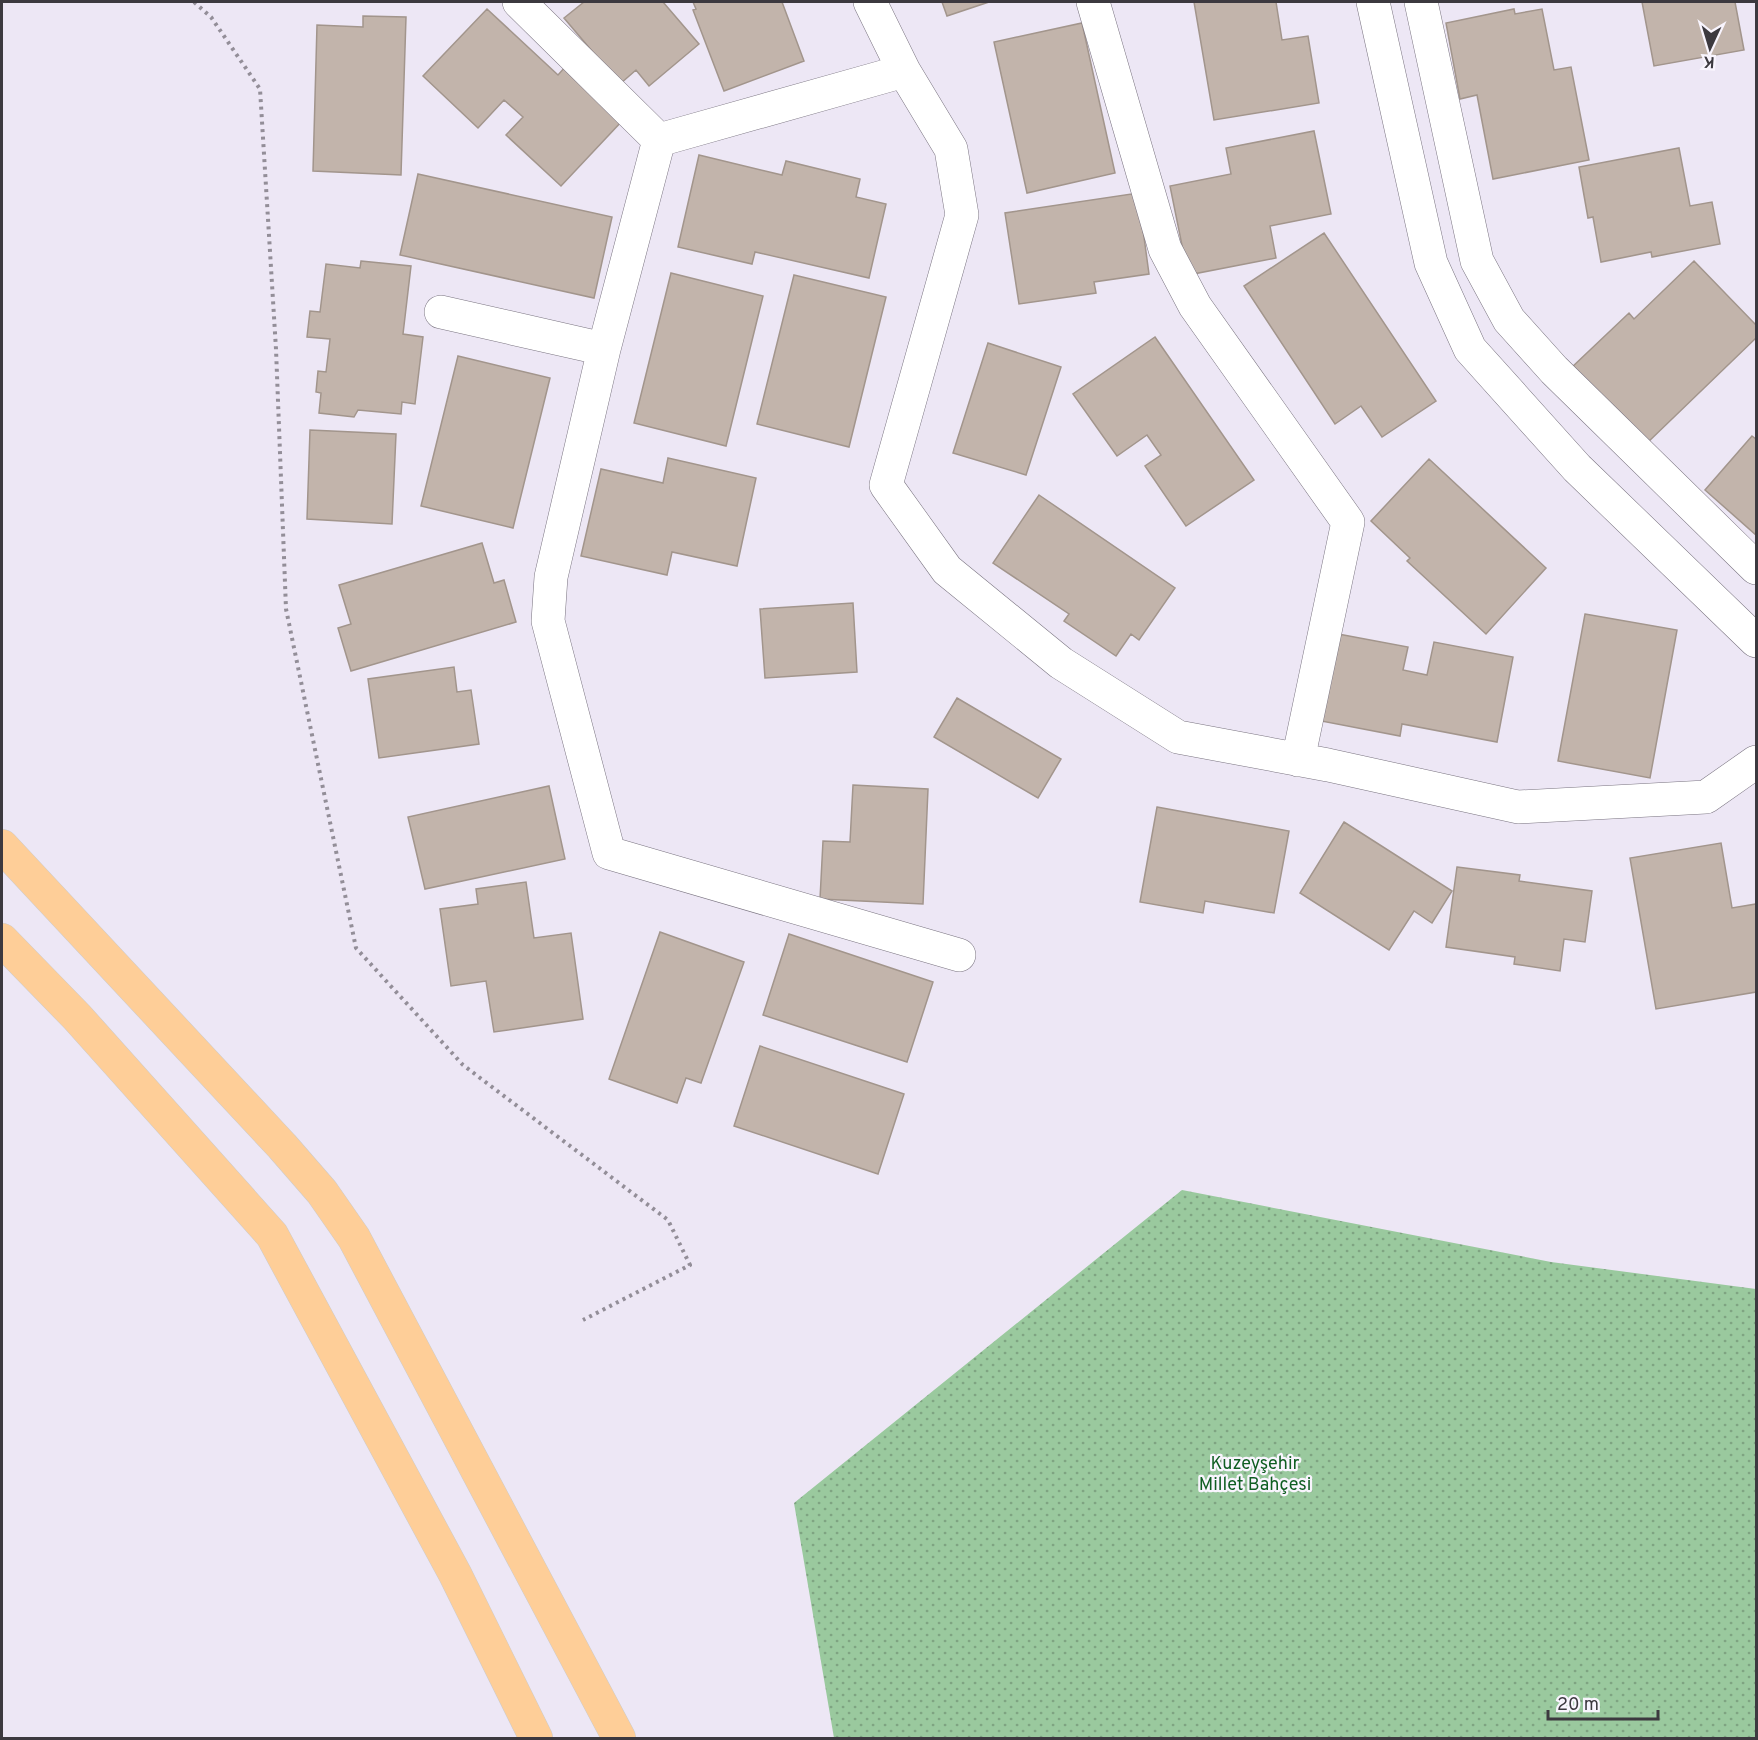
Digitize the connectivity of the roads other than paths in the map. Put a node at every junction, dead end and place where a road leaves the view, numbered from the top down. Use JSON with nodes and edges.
{"nodes":[{"id":1,"x":519,"y":2,"type":"edge"},
{"id":2,"x":870,"y":2,"type":"edge"},
{"id":3,"x":1093,"y":2,"type":"edge"},
{"id":4,"x":1373,"y":2,"type":"edge"},
{"id":5,"x":1421,"y":2,"type":"edge"},
{"id":6,"x":904,"y":70,"type":"junction"},
{"id":7,"x":659,"y":140,"type":"junction"},
{"id":8,"x":441,"y":312,"type":"dead end"},
{"id":9,"x":604,"y":349,"type":"junction"},
{"id":10,"x":1756,"y":568,"type":"edge"},
{"id":11,"x":1756,"y":641,"type":"edge"},
{"id":12,"x":1298,"y":760,"type":"junction"},
{"id":13,"x":1756,"y":762,"type":"edge"},
{"id":14,"x":2,"y":846,"type":"edge"},
{"id":15,"x":2,"y":940,"type":"edge"},
{"id":16,"x":959,"y":955,"type":"dead end"},
{"id":17,"x":536,"y":1738,"type":"edge"},
{"id":18,"x":619,"y":1738,"type":"edge"}],
"edges":[{"from":1,"to":7,"type":"street"},
{"from":2,"to":6,"type":"street"},
{"from":3,"to":12,"type":"street"},
{"from":4,"to":11,"type":"street"},
{"from":5,"to":10,"type":"street"},
{"from":6,"to":7,"type":"street"},
{"from":6,"to":12,"type":"street"},
{"from":7,"to":9,"type":"street"},
{"from":8,"to":9,"type":"street"},
{"from":9,"to":16,"type":"street"},
{"from":12,"to":13,"type":"street"},
{"from":14,"to":18,"type":"main road"},
{"from":15,"to":17,"type":"main road"}]}
